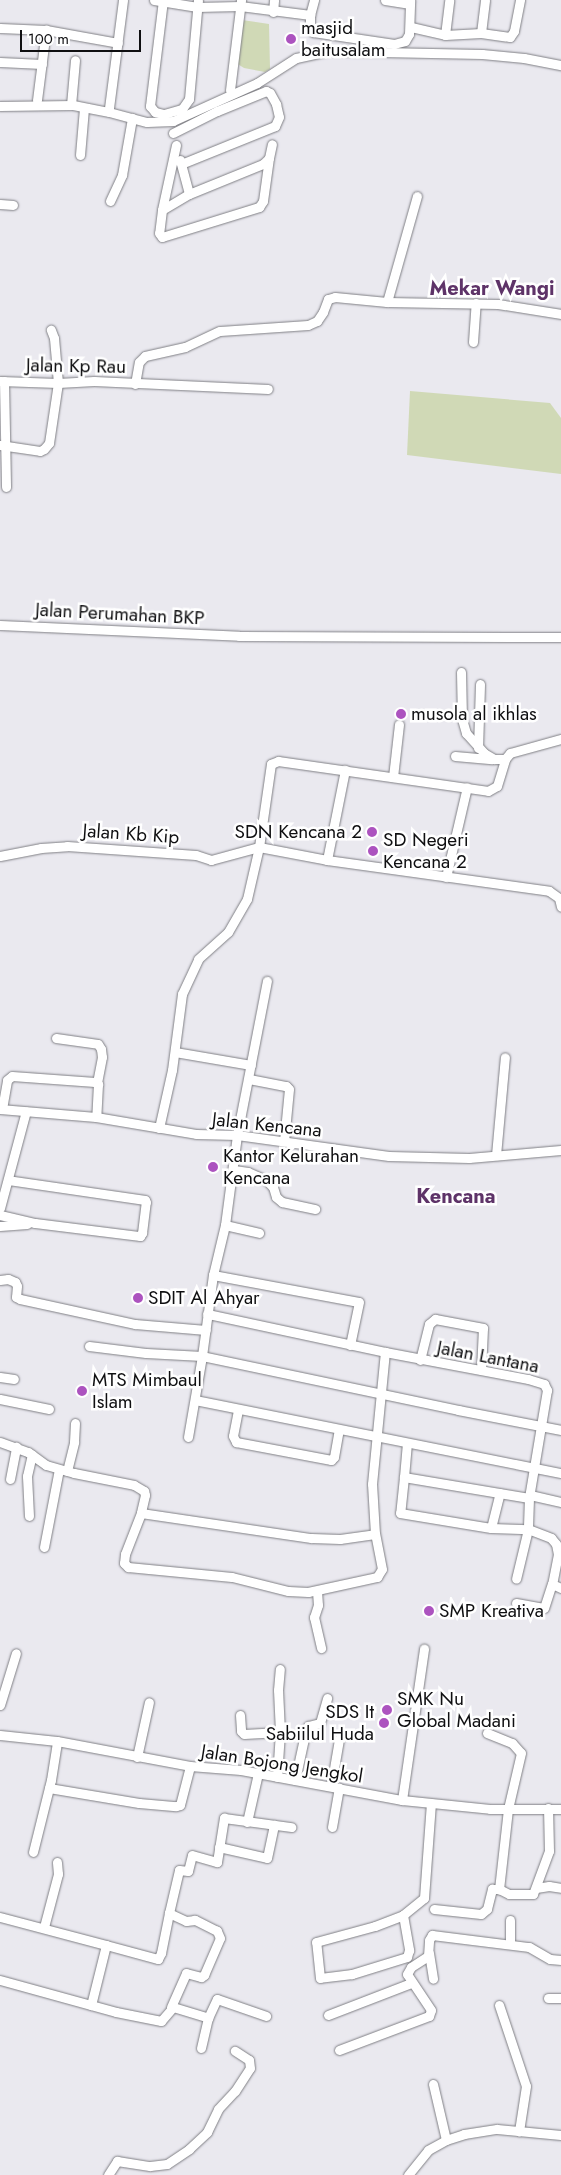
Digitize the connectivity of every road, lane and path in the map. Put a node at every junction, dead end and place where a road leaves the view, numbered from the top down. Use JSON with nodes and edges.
{"nodes":[{"id":1,"x":123,"y":0,"type":"edge"},
{"id":2,"x":160,"y":0,"type":"edge"},
{"id":3,"x":274,"y":0,"type":"edge"},
{"id":4,"x":314,"y":0,"type":"edge"},
{"id":5,"x":385,"y":0,"type":"edge"},
{"id":6,"x":449,"y":0,"type":"edge"},
{"id":7,"x":485,"y":0,"type":"edge"},
{"id":8,"x":520,"y":0,"type":"edge"},
{"id":9,"x":409,"y":2,"type":"edge"},
{"id":10,"x":198,"y":3,"type":"edge"},
{"id":11,"x":240,"y":3,"type":"edge"},
{"id":12,"x":273,"y":12,"type":"junction"},
{"id":13,"x":310,"y":15,"type":"junction"},
{"id":14,"x":411,"y":27,"type":"junction"},
{"id":15,"x":0,"y":28,"type":"edge"},
{"id":16,"x":46,"y":30,"type":"junction"},
{"id":17,"x":481,"y":33,"type":"junction"},
{"id":18,"x":445,"y":35,"type":"junction"},
{"id":19,"x":118,"y":43,"type":"junction"},
{"id":20,"x":75,"y":60,"type":"dead end"},
{"id":21,"x":0,"y":62,"type":"edge"},
{"id":22,"x":42,"y":64,"type":"junction"},
{"id":23,"x":561,"y":65,"type":"edge"},
{"id":24,"x":230,"y":90,"type":"dead end"},
{"id":25,"x":37,"y":100,"type":"dead end"},
{"id":26,"x":71,"y":105,"type":"junction"},
{"id":27,"x":0,"y":106,"type":"edge"},
{"id":28,"x":84,"y":108,"type":"junction"},
{"id":29,"x":109,"y":108,"type":"dead end"},
{"id":30,"x":132,"y":118,"type":"junction"},
{"id":31,"x":173,"y":121,"type":"junction"},
{"id":32,"x":173,"y":133,"type":"junction"},
{"id":33,"x":272,"y":144,"type":"dead end"},
{"id":34,"x":176,"y":145,"type":"junction"},
{"id":35,"x":80,"y":156,"type":"dead end"},
{"id":36,"x":269,"y":158,"type":"junction"},
{"id":37,"x":181,"y":164,"type":"junction"},
{"id":38,"x":190,"y":194,"type":"junction"},
{"id":39,"x":417,"y":196,"type":"dead end"},
{"id":40,"x":110,"y":201,"type":"dead end"},
{"id":41,"x":0,"y":204,"type":"edge"},
{"id":42,"x":13,"y":205,"type":"dead end"},
{"id":43,"x":162,"y":210,"type":"junction"},
{"id":44,"x":388,"y":302,"type":"junction"},
{"id":45,"x":476,"y":303,"type":"junction"},
{"id":46,"x":561,"y":314,"type":"edge"},
{"id":47,"x":51,"y":330,"type":"dead end"},
{"id":48,"x":473,"y":342,"type":"dead end"},
{"id":49,"x":2,"y":381,"type":"edge"},
{"id":50,"x":58,"y":383,"type":"junction"},
{"id":51,"x":135,"y":384,"type":"junction"},
{"id":52,"x":268,"y":389,"type":"dead end"},
{"id":53,"x":3,"y":446,"type":"edge"},
{"id":54,"x":6,"y":487,"type":"dead end"},
{"id":55,"x":0,"y":625,"type":"edge"},
{"id":56,"x":561,"y":637,"type":"edge"},
{"id":57,"x":461,"y":672,"type":"dead end"},
{"id":58,"x":480,"y":684,"type":"dead end"},
{"id":59,"x":398,"y":724,"type":"dead end"},
{"id":60,"x":561,"y":739,"type":"edge"},
{"id":61,"x":478,"y":748,"type":"junction"},
{"id":62,"x":455,"y":756,"type":"dead end"},
{"id":63,"x":494,"y":759,"type":"junction"},
{"id":64,"x":505,"y":759,"type":"junction"},
{"id":65,"x":345,"y":770,"type":"junction"},
{"id":66,"x":393,"y":777,"type":"junction"},
{"id":67,"x":467,"y":787,"type":"junction"},
{"id":68,"x":259,"y":847,"type":"junction"},
{"id":69,"x":0,"y":856,"type":"edge"},
{"id":70,"x":327,"y":860,"type":"junction"},
{"id":71,"x":446,"y":877,"type":"junction"},
{"id":72,"x":561,"y":907,"type":"edge"},
{"id":73,"x":267,"y":981,"type":"dead end"},
{"id":74,"x":56,"y":1038,"type":"dead end"},
{"id":75,"x":175,"y":1052,"type":"junction"},
{"id":76,"x":505,"y":1057,"type":"dead end"},
{"id":77,"x":251,"y":1065,"type":"junction"},
{"id":78,"x":249,"y":1078,"type":"junction"},
{"id":79,"x":97,"y":1082,"type":"junction"},
{"id":80,"x":1,"y":1109,"type":"edge"},
{"id":81,"x":26,"y":1111,"type":"junction"},
{"id":82,"x":96,"y":1117,"type":"junction"},
{"id":83,"x":159,"y":1128,"type":"junction"},
{"id":84,"x":238,"y":1135,"type":"junction"},
{"id":85,"x":284,"y":1141,"type":"junction"},
{"id":86,"x":561,"y":1150,"type":"edge"},
{"id":87,"x":496,"y":1156,"type":"junction"},
{"id":88,"x":234,"y":1170,"type":"junction"},
{"id":89,"x":8,"y":1180,"type":"junction"},
{"id":90,"x":0,"y":1208,"type":"edge"},
{"id":91,"x":315,"y":1209,"type":"dead end"},
{"id":92,"x":0,"y":1215,"type":"edge"},
{"id":93,"x":35,"y":1223,"type":"junction"},
{"id":94,"x":225,"y":1225,"type":"junction"},
{"id":95,"x":0,"y":1226,"type":"edge"},
{"id":96,"x":259,"y":1233,"type":"dead end"},
{"id":97,"x":213,"y":1275,"type":"junction"},
{"id":98,"x":0,"y":1280,"type":"edge"},
{"id":99,"x":207,"y":1314,"type":"junction"},
{"id":100,"x":206,"y":1330,"type":"junction"},
{"id":101,"x":350,"y":1345,"type":"junction"},
{"id":102,"x":89,"y":1346,"type":"dead end"},
{"id":103,"x":384,"y":1352,"type":"junction"},
{"id":104,"x":202,"y":1356,"type":"junction"},
{"id":105,"x":420,"y":1360,"type":"junction"},
{"id":106,"x":481,"y":1370,"type":"junction"},
{"id":107,"x":0,"y":1377,"type":"edge"},
{"id":108,"x":14,"y":1379,"type":"dead end"},
{"id":109,"x":380,"y":1393,"type":"junction"},
{"id":110,"x":0,"y":1399,"type":"edge"},
{"id":111,"x":195,"y":1400,"type":"junction"},
{"id":112,"x":49,"y":1409,"type":"dead end"},
{"id":113,"x":238,"y":1410,"type":"junction"},
{"id":114,"x":75,"y":1423,"type":"dead end"},
{"id":115,"x":540,"y":1426,"type":"junction"},
{"id":116,"x":339,"y":1429,"type":"junction"},
{"id":117,"x":561,"y":1430,"type":"edge"},
{"id":118,"x":188,"y":1437,"type":"dead end"},
{"id":119,"x":375,"y":1437,"type":"junction"},
{"id":120,"x":0,"y":1442,"type":"edge"},
{"id":121,"x":408,"y":1443,"type":"junction"},
{"id":122,"x":16,"y":1447,"type":"junction"},
{"id":123,"x":32,"y":1455,"type":"junction"},
{"id":124,"x":534,"y":1468,"type":"junction"},
{"id":125,"x":63,"y":1470,"type":"junction"},
{"id":126,"x":561,"y":1473,"type":"edge"},
{"id":127,"x":404,"y":1477,"type":"junction"},
{"id":128,"x":10,"y":1479,"type":"dead end"},
{"id":129,"x":500,"y":1493,"type":"junction"},
{"id":130,"x":530,"y":1496,"type":"junction"},
{"id":131,"x":561,"y":1502,"type":"edge"},
{"id":132,"x":141,"y":1513,"type":"junction"},
{"id":133,"x":30,"y":1516,"type":"dead end"},
{"id":134,"x":491,"y":1528,"type":"junction"},
{"id":135,"x":528,"y":1529,"type":"junction"},
{"id":136,"x":375,"y":1534,"type":"junction"},
{"id":137,"x":44,"y":1547,"type":"dead end"},
{"id":138,"x":516,"y":1580,"type":"dead end"},
{"id":139,"x":552,"y":1584,"type":"junction"},
{"id":140,"x":561,"y":1588,"type":"edge"},
{"id":141,"x":317,"y":1591,"type":"junction"},
{"id":142,"x":516,"y":1603,"type":"dead end"},
{"id":143,"x":320,"y":1648,"type":"dead end"},
{"id":144,"x":424,"y":1649,"type":"dead end"},
{"id":145,"x":16,"y":1653,"type":"dead end"},
{"id":146,"x":280,"y":1669,"type":"dead end"},
{"id":147,"x":327,"y":1698,"type":"dead end"},
{"id":148,"x":148,"y":1702,"type":"dead end"},
{"id":149,"x":0,"y":1705,"type":"edge"},
{"id":150,"x":240,"y":1715,"type":"dead end"},
{"id":151,"x":280,"y":1732,"type":"junction"},
{"id":152,"x":487,"y":1733,"type":"dead end"},
{"id":153,"x":0,"y":1735,"type":"edge"},
{"id":154,"x":339,"y":1739,"type":"dead end"},
{"id":155,"x":57,"y":1741,"type":"junction"},
{"id":156,"x":137,"y":1757,"type":"junction"},
{"id":157,"x":190,"y":1766,"type":"junction"},
{"id":158,"x":258,"y":1773,"type":"junction"},
{"id":159,"x":276,"y":1777,"type":"junction"},
{"id":160,"x":296,"y":1780,"type":"junction"},
{"id":161,"x":335,"y":1787,"type":"junction"},
{"id":162,"x":49,"y":1788,"type":"junction"},
{"id":163,"x":402,"y":1800,"type":"junction"},
{"id":164,"x":431,"y":1803,"type":"junction"},
{"id":165,"x":548,"y":1808,"type":"junction"},
{"id":166,"x":508,"y":1809,"type":"junction"},
{"id":167,"x":561,"y":1809,"type":"edge"},
{"id":168,"x":247,"y":1822,"type":"junction"},
{"id":169,"x":274,"y":1825,"type":"junction"},
{"id":170,"x":291,"y":1827,"type":"dead end"},
{"id":171,"x":332,"y":1827,"type":"dead end"},
{"id":172,"x":219,"y":1847,"type":"junction"},
{"id":173,"x":33,"y":1852,"type":"dead end"},
{"id":174,"x":57,"y":1862,"type":"dead end"},
{"id":175,"x":536,"y":1888,"type":"junction"},
{"id":176,"x":561,"y":1888,"type":"edge"},
{"id":177,"x":499,"y":1889,"type":"junction"},
{"id":178,"x":434,"y":1909,"type":"dead end"},
{"id":179,"x":169,"y":1913,"type":"junction"},
{"id":180,"x":403,"y":1914,"type":"junction"},
{"id":181,"x":0,"y":1917,"type":"edge"},
{"id":182,"x":510,"y":1920,"type":"dead end"},
{"id":183,"x":44,"y":1927,"type":"junction"},
{"id":184,"x":510,"y":1944,"type":"junction"},
{"id":185,"x":106,"y":1945,"type":"junction"},
{"id":186,"x":429,"y":1953,"type":"junction"},
{"id":187,"x":561,"y":1960,"type":"edge"},
{"id":188,"x":433,"y":1979,"type":"dead end"},
{"id":189,"x":0,"y":1980,"type":"edge"},
{"id":190,"x":411,"y":1983,"type":"junction"},
{"id":191,"x":548,"y":1998,"type":"dead end"},
{"id":192,"x":561,"y":1998,"type":"edge"},
{"id":193,"x":91,"y":2005,"type":"junction"},
{"id":194,"x":499,"y":2005,"type":"dead end"},
{"id":195,"x":171,"y":2007,"type":"junction"},
{"id":196,"x":328,"y":2015,"type":"dead end"},
{"id":197,"x":266,"y":2016,"type":"dead end"},
{"id":198,"x":208,"y":2018,"type":"junction"},
{"id":199,"x":201,"y":2048,"type":"dead end"},
{"id":200,"x":339,"y":2050,"type":"dead end"},
{"id":201,"x":235,"y":2051,"type":"dead end"},
{"id":202,"x":433,"y":2084,"type":"dead end"},
{"id":203,"x":519,"y":2131,"type":"junction"},
{"id":204,"x":561,"y":2135,"type":"edge"},
{"id":205,"x":446,"y":2140,"type":"junction"},
{"id":206,"x":166,"y":2170,"type":"edge"},
{"id":207,"x":110,"y":2171,"type":"edge"},
{"id":208,"x":408,"y":2175,"type":"edge"}],
"edges":[{"from":1,"to":19,"type":"street"},
{"from":2,"to":10,"type":"street"},
{"from":2,"to":10,"type":"street"},
{"from":3,"to":12,"type":"street"},
{"from":4,"to":13,"type":"street"},
{"from":5,"to":9,"type":"street"},
{"from":6,"to":18,"type":"street"},
{"from":7,"to":17,"type":"street"},
{"from":8,"to":17,"type":"street"},
{"from":9,"to":14,"type":"street"},
{"from":10,"to":11,"type":"street"},
{"from":11,"to":12,"type":"street"},
{"from":11,"to":24,"type":"street"},
{"from":12,"to":13,"type":"street"},
{"from":13,"to":14,"type":"street"},
{"from":14,"to":18,"type":"street"},
{"from":15,"to":16,"type":"street"},
{"from":16,"to":19,"type":"street"},
{"from":16,"to":22,"type":"street"},
{"from":17,"to":18,"type":"street"},
{"from":19,"to":29,"type":"street"},
{"from":20,"to":26,"type":"street"},
{"from":21,"to":22,"type":"street"},
{"from":22,"to":25,"type":"street"},
{"from":23,"to":31,"type":"street"},
{"from":26,"to":27,"type":"street"},
{"from":26,"to":28,"type":"street"},
{"from":28,"to":30,"type":"street"},
{"from":28,"to":35,"type":"street"},
{"from":30,"to":31,"type":"street"},
{"from":30,"to":40,"type":"street"},
{"from":31,"to":32,"type":"street"},
{"from":32,"to":34,"type":"street"},
{"from":32,"to":37,"type":"street"},
{"from":33,"to":36,"type":"street"},
{"from":34,"to":37,"type":"street"},
{"from":34,"to":43,"type":"street"},
{"from":36,"to":38,"type":"street"},
{"from":36,"to":43,"type":"street"},
{"from":37,"to":38,"type":"street"},
{"from":38,"to":43,"type":"street"},
{"from":39,"to":44,"type":"street"},
{"from":41,"to":42,"type":"street"},
{"from":44,"to":45,"type":"street","name":"Jalan Kp Rau"},
{"from":44,"to":51,"type":"street","name":"Jalan Kp Rau"},
{"from":45,"to":46,"type":"street","name":"Jalan Kp Rau"},
{"from":45,"to":48,"type":"street"},
{"from":47,"to":50,"type":"street"},
{"from":49,"to":50,"type":"street","name":"Jalan Kp Rau"},
{"from":49,"to":53,"type":"street"},
{"from":50,"to":51,"type":"street","name":"Jalan Kp Rau"},
{"from":50,"to":53,"type":"street"},
{"from":51,"to":52,"type":"street"},
{"from":53,"to":54,"type":"street"},
{"from":55,"to":56,"type":"street","name":"Jalan Perumahan BKP"},
{"from":57,"to":61,"type":"street"},
{"from":58,"to":61,"type":"street"},
{"from":59,"to":66,"type":"street"},
{"from":60,"to":64,"type":"street"},
{"from":61,"to":63,"type":"street"},
{"from":62,"to":63,"type":"street"},
{"from":63,"to":64,"type":"street"},
{"from":64,"to":67,"type":"street"},
{"from":65,"to":66,"type":"street"},
{"from":65,"to":68,"type":"street"},
{"from":65,"to":70,"type":"street"},
{"from":66,"to":67,"type":"street"},
{"from":67,"to":71,"type":"street"},
{"from":68,"to":69,"type":"street","name":"Jalan Kb Kip"},
{"from":68,"to":70,"type":"street"},
{"from":68,"to":75,"type":"street"},
{"from":70,"to":71,"type":"street"},
{"from":71,"to":72,"type":"street"},
{"from":73,"to":77,"type":"street"},
{"from":74,"to":79,"type":"street"},
{"from":75,"to":77,"type":"street"},
{"from":75,"to":83,"type":"street"},
{"from":76,"to":87,"type":"street"},
{"from":77,"to":78,"type":"street"},
{"from":78,"to":84,"type":"street"},
{"from":78,"to":85,"type":"street"},
{"from":79,"to":80,"type":"street"},
{"from":79,"to":82,"type":"street"},
{"from":80,"to":81,"type":"street","name":"Jalan Kencana"},
{"from":81,"to":82,"type":"street","name":"Jalan Kencana"},
{"from":81,"to":89,"type":"street"},
{"from":82,"to":83,"type":"street","name":"Jalan Kencana"},
{"from":83,"to":84,"type":"street","name":"Jalan Kencana"},
{"from":84,"to":85,"type":"street","name":"Jalan Kencana"},
{"from":84,"to":88,"type":"street"},
{"from":85,"to":87,"type":"street","name":"Jalan Kencana"},
{"from":86,"to":87,"type":"street","name":"Jalan Kencana"},
{"from":88,"to":91,"type":"street"},
{"from":88,"to":94,"type":"street"},
{"from":89,"to":90,"type":"street"},
{"from":89,"to":93,"type":"street"},
{"from":92,"to":93,"type":"street"},
{"from":93,"to":95,"type":"street"},
{"from":94,"to":96,"type":"street"},
{"from":94,"to":97,"type":"street"},
{"from":97,"to":99,"type":"street"},
{"from":97,"to":101,"type":"street"},
{"from":98,"to":100,"type":"street"},
{"from":99,"to":100,"type":"street"},
{"from":99,"to":101,"type":"street","name":"Jalan Lantana"},
{"from":100,"to":104,"type":"street"},
{"from":101,"to":103,"type":"street","name":"Jalan Lantana"},
{"from":102,"to":104,"type":"street"},
{"from":103,"to":105,"type":"street","name":"Jalan Lantana"},
{"from":103,"to":109,"type":"street"},
{"from":104,"to":109,"type":"street"},
{"from":104,"to":111,"type":"street"},
{"from":105,"to":106,"type":"street","name":"Jalan Lantana"},
{"from":105,"to":106,"type":"street"},
{"from":106,"to":115,"type":"street","name":"Jalan Lantana"},
{"from":107,"to":108,"type":"street"},
{"from":109,"to":115,"type":"street"},
{"from":109,"to":119,"type":"street"},
{"from":110,"to":112,"type":"street"},
{"from":111,"to":113,"type":"street"},
{"from":111,"to":118,"type":"street"},
{"from":113,"to":116,"type":"street"},
{"from":113,"to":116,"type":"street"},
{"from":114,"to":125,"type":"street"},
{"from":115,"to":117,"type":"street"},
{"from":115,"to":124,"type":"street","name":"Jalan Lantana"},
{"from":116,"to":119,"type":"street"},
{"from":119,"to":121,"type":"street"},
{"from":119,"to":136,"type":"street"},
{"from":120,"to":122,"type":"street"},
{"from":121,"to":124,"type":"street"},
{"from":121,"to":127,"type":"street"},
{"from":122,"to":123,"type":"street"},
{"from":122,"to":128,"type":"street"},
{"from":123,"to":125,"type":"street"},
{"from":123,"to":133,"type":"street"},
{"from":124,"to":126,"type":"street"},
{"from":124,"to":130,"type":"street","name":"Jalan Lantana"},
{"from":125,"to":132,"type":"street"},
{"from":125,"to":137,"type":"street"},
{"from":127,"to":129,"type":"street"},
{"from":127,"to":134,"type":"street"},
{"from":129,"to":130,"type":"street"},
{"from":129,"to":134,"type":"street"},
{"from":130,"to":131,"type":"street"},
{"from":130,"to":135,"type":"street","name":"Jalan Lantana"},
{"from":132,"to":136,"type":"street"},
{"from":132,"to":141,"type":"street"},
{"from":134,"to":135,"type":"street"},
{"from":135,"to":138,"type":"street","name":"Jalan Lantana"},
{"from":135,"to":139,"type":"street"},
{"from":136,"to":141,"type":"street"},
{"from":139,"to":140,"type":"street"},
{"from":139,"to":142,"type":"street"},
{"from":141,"to":143,"type":"street"},
{"from":144,"to":163,"type":"street"},
{"from":145,"to":149,"type":"street"},
{"from":146,"to":151,"type":"street"},
{"from":147,"to":160,"type":"street"},
{"from":148,"to":156,"type":"street"},
{"from":150,"to":151,"type":"street"},
{"from":151,"to":159,"type":"street"},
{"from":152,"to":166,"type":"street"},
{"from":153,"to":155,"type":"street","name":"Jalan Bojong Jengkol"},
{"from":154,"to":161,"type":"street"},
{"from":155,"to":156,"type":"street","name":"Jalan Bojong Jengkol"},
{"from":155,"to":162,"type":"street"},
{"from":156,"to":157,"type":"street","name":"Jalan Bojong Jengkol"},
{"from":157,"to":158,"type":"street","name":"Jalan Bojong Jengkol"},
{"from":157,"to":162,"type":"street"},
{"from":158,"to":159,"type":"street","name":"Jalan Bojong Jengkol"},
{"from":158,"to":168,"type":"street"},
{"from":159,"to":160,"type":"street","name":"Jalan Bojong Jengkol"},
{"from":160,"to":161,"type":"street","name":"Jalan Bojong Jengkol"},
{"from":161,"to":163,"type":"street","name":"Jalan Bojong Jengkol"},
{"from":161,"to":171,"type":"street"},
{"from":162,"to":173,"type":"street"},
{"from":163,"to":164,"type":"street","name":"Jalan Bojong Jengkol"},
{"from":164,"to":166,"type":"street","name":"Jalan Bojong Jengkol"},
{"from":164,"to":180,"type":"street"},
{"from":165,"to":166,"type":"street","name":"Jalan Bojong Jengkol"},
{"from":165,"to":167,"type":"street","name":"Jalan Bojong Jengkol"},
{"from":165,"to":175,"type":"street"},
{"from":166,"to":177,"type":"street"},
{"from":168,"to":169,"type":"street"},
{"from":168,"to":172,"type":"street"},
{"from":169,"to":170,"type":"street"},
{"from":169,"to":172,"type":"street"},
{"from":172,"to":179,"type":"street"},
{"from":174,"to":183,"type":"street"},
{"from":175,"to":176,"type":"street"},
{"from":175,"to":177,"type":"street"},
{"from":177,"to":178,"type":"street"},
{"from":179,"to":185,"type":"street"},
{"from":179,"to":195,"type":"street"},
{"from":180,"to":180,"type":"street"},
{"from":181,"to":183,"type":"street"},
{"from":182,"to":184,"type":"street"},
{"from":183,"to":185,"type":"street"},
{"from":184,"to":186,"type":"street"},
{"from":184,"to":187,"type":"street"},
{"from":185,"to":193,"type":"street"},
{"from":186,"to":188,"type":"street"},
{"from":186,"to":190,"type":"street"},
{"from":189,"to":193,"type":"street"},
{"from":190,"to":196,"type":"street"},
{"from":190,"to":200,"type":"street"},
{"from":191,"to":192,"type":"street"},
{"from":193,"to":195,"type":"street"},
{"from":194,"to":203,"type":"street"},
{"from":195,"to":198,"type":"street"},
{"from":197,"to":198,"type":"street"},
{"from":198,"to":199,"type":"street"},
{"from":201,"to":206,"type":"street"},
{"from":202,"to":205,"type":"street"},
{"from":203,"to":204,"type":"street"},
{"from":203,"to":205,"type":"street"},
{"from":205,"to":208,"type":"street"},
{"from":206,"to":207,"type":"street"}]}
